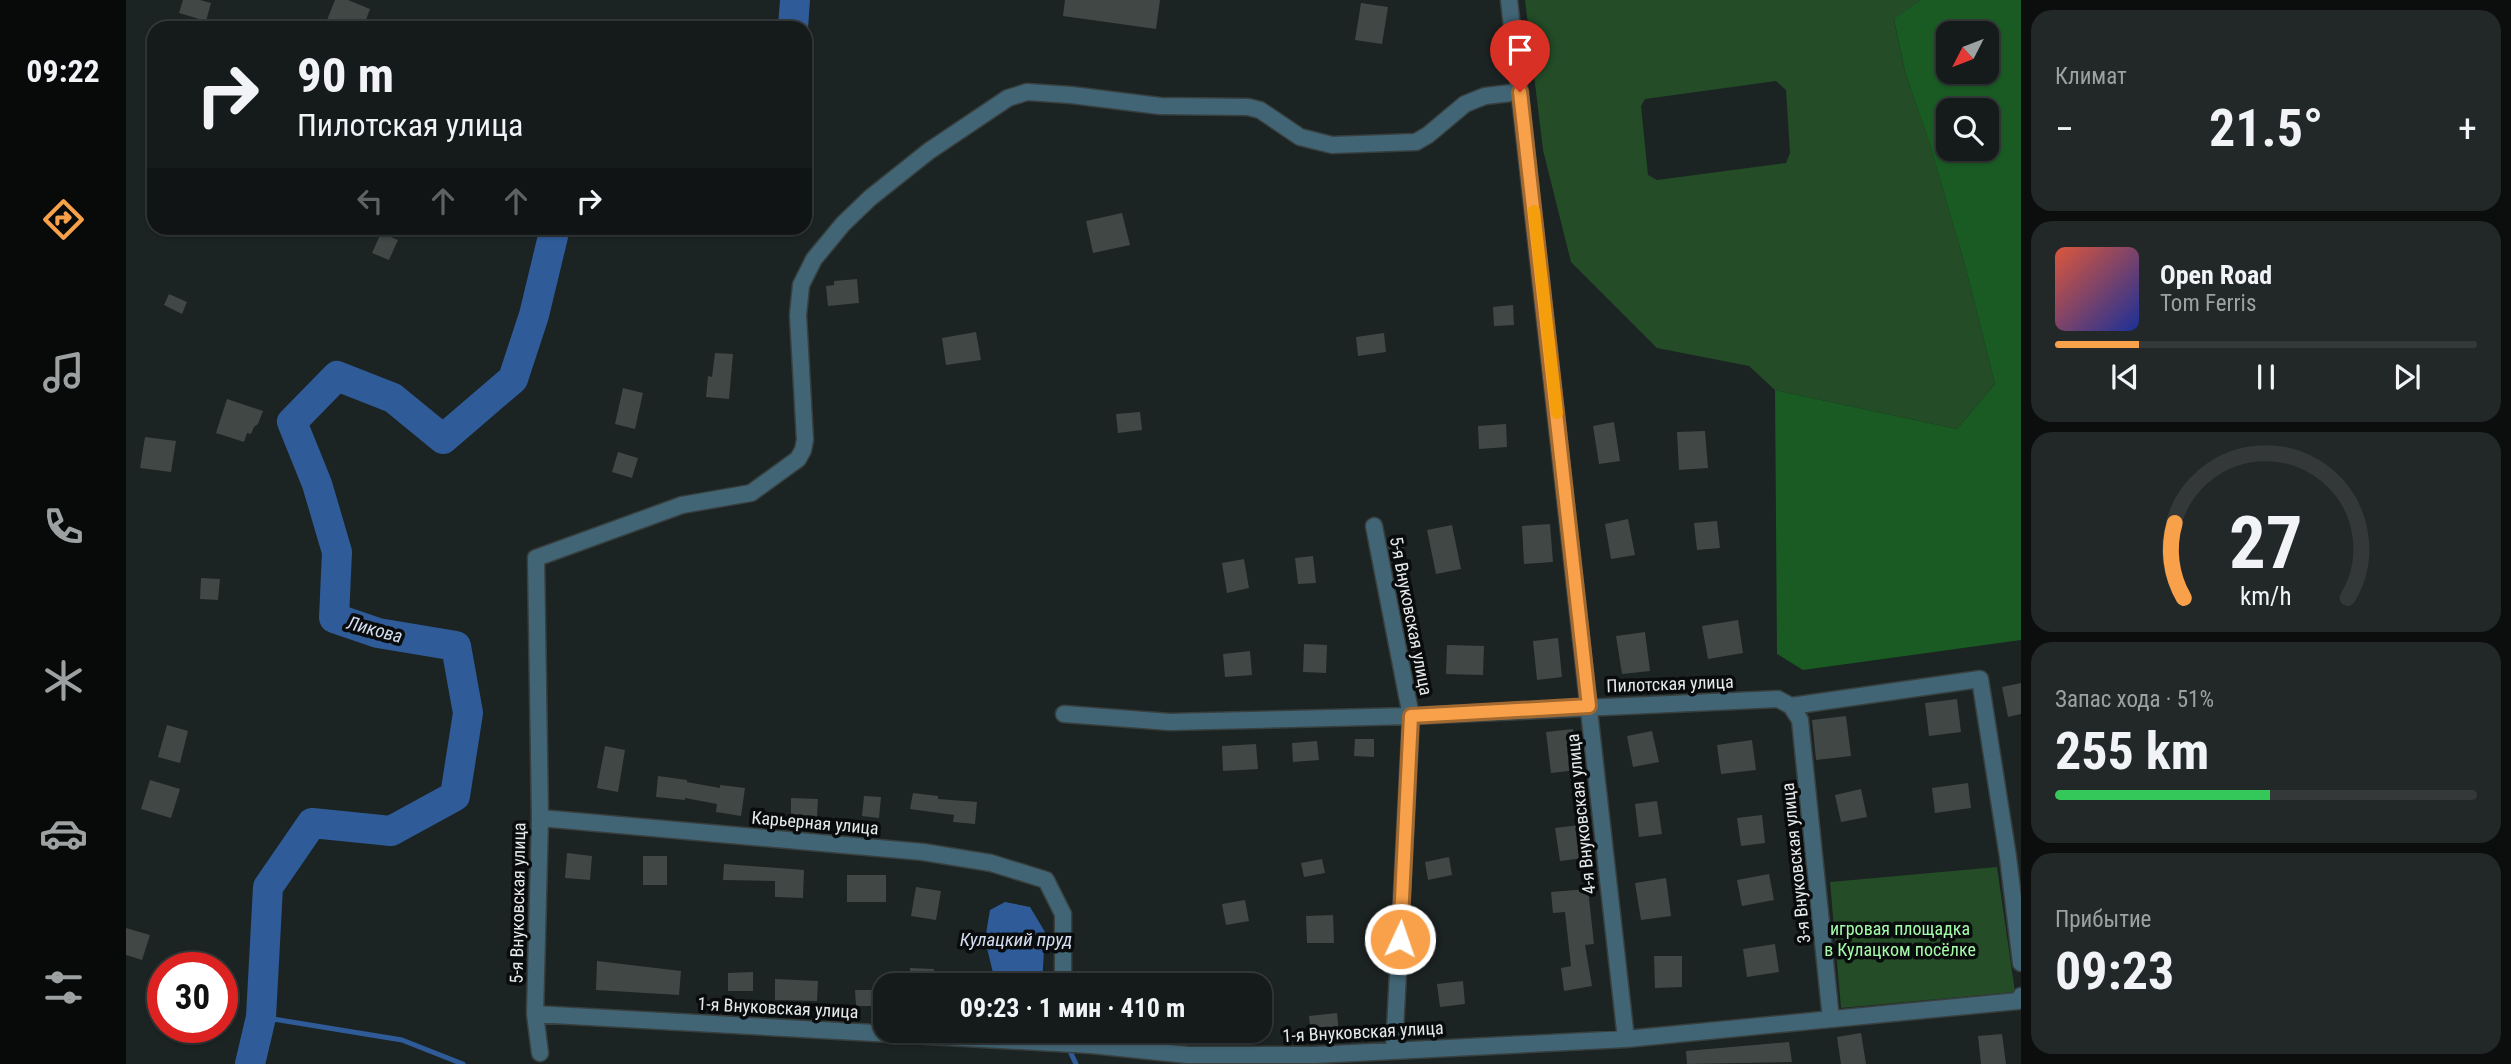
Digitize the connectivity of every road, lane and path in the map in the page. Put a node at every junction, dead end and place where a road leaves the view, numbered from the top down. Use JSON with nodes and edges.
{"nodes":[{"id":1,"x":1509,"y":0,"type":"edge"},
{"id":2,"x":1520,"y":92,"type":"junction"},
{"id":3,"x":1374,"y":526,"type":"dead end"},
{"id":4,"x":1589,"y":706,"type":"junction"},
{"id":5,"x":1791,"y":706,"type":"junction"},
{"id":6,"x":1064,"y":714,"type":"dead end"},
{"id":7,"x":1411,"y":716,"type":"junction"},
{"id":8,"x":540,"y":818,"type":"junction"},
{"id":9,"x":2019,"y":925,"type":"edge"},
{"id":10,"x":2021,"y":963,"type":"edge"},
{"id":11,"x":1063,"y":973,"type":"edge"},
{"id":12,"x":2021,"y":996,"type":"edge"},
{"id":13,"x":535,"y":1014,"type":"junction"},
{"id":14,"x":1831,"y":1019,"type":"junction"},
{"id":15,"x":1626,"y":1039,"type":"junction"},
{"id":16,"x":1091,"y":1045,"type":"joint"},
{"id":17,"x":1394,"y":1050,"type":"junction"},
{"id":18,"x":540,"y":1053,"type":"dead end"}],
"edges":[{"from":1,"to":2,"type":"street","name":"4-я Внуковская улица"},
{"from":2,"to":4,"type":"street","name":"4-я Внуковская улица"},
{"from":2,"to":8,"type":"street","name":"5-я Внуковская улица"},
{"from":3,"to":7,"type":"street","name":"5-я Внуковская улица"},
{"from":4,"to":5,"type":"street","name":"Пилотская улица"},
{"from":4,"to":7,"type":"street","name":"Пилотская улица"},
{"from":4,"to":15,"type":"street","name":"4-я Внуковская улица"},
{"from":5,"to":9,"type":"street","name":"Пилотская улица"},
{"from":5,"to":14,"type":"street","name":"3-я Внуковская улица"},
{"from":6,"to":7,"type":"street","name":"Пилотская улица"},
{"from":7,"to":17,"type":"street","name":"5-я Внуковская улица"},
{"from":8,"to":11,"type":"street","name":"Карьерная улица"},
{"from":8,"to":13,"type":"street","name":"5-я Внуковская улица"},
{"from":9,"to":10,"type":"street"},
{"from":12,"to":14,"type":"street","name":"1-я Внуковская улица"},
{"from":13,"to":16,"type":"street","name":"1-я Внуковская улица"},
{"from":13,"to":18,"type":"street","name":"5-я Внуковская улица"},
{"from":14,"to":15,"type":"street","name":"1-я Внуковская улица"},
{"from":15,"to":17,"type":"street","name":"1-я Внуковская улица"},
{"from":16,"to":17,"type":"street","name":"1-я Внуковская улица"}]}
